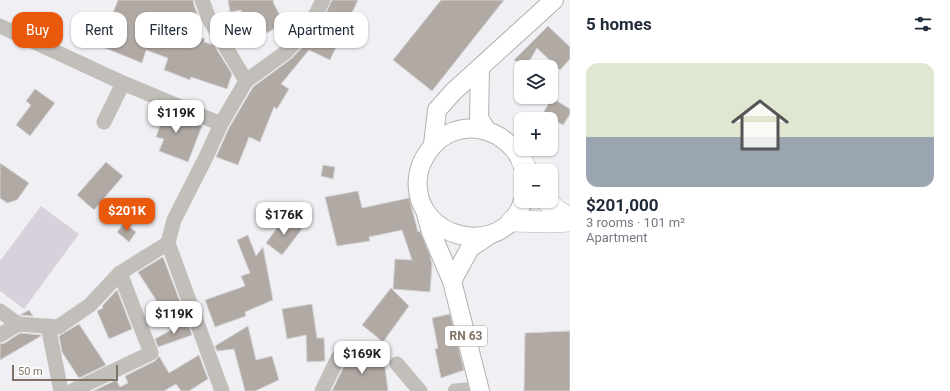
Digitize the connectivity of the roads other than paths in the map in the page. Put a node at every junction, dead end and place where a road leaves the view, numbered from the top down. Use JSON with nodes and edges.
{"nodes":[{"id":1,"x":202,"y":0,"type":"edge"},
{"id":2,"x":323,"y":0,"type":"edge"},
{"id":3,"x":554,"y":0,"type":"edge"},
{"id":4,"x":0,"y":26,"type":"edge"},
{"id":5,"x":480,"y":68,"type":"junction"},
{"id":6,"x":246,"y":81,"type":"junction"},
{"id":7,"x":123,"y":83,"type":"junction"},
{"id":8,"x":104,"y":122,"type":"dead end"},
{"id":9,"x":221,"y":124,"type":"junction"},
{"id":10,"x":487,"y":131,"type":"junction"},
{"id":11,"x":432,"y":145,"type":"junction"},
{"id":12,"x":523,"y":164,"type":"edge"},
{"id":13,"x":521,"y":208,"type":"edge"},
{"id":14,"x":554,"y":208,"type":"edge"},
{"id":15,"x":425,"y":211,"type":"junction"},
{"id":16,"x":570,"y":220,"type":"edge"},
{"id":17,"x":512,"y":221,"type":"junction"},
{"id":18,"x":493,"y":233,"type":"junction"},
{"id":19,"x":168,"y":243,"type":"junction"},
{"id":20,"x":120,"y":273,"type":"junction"},
{"id":21,"x":452,"y":280,"type":"junction"},
{"id":22,"x":0,"y":311,"type":"edge"},
{"id":23,"x":18,"y":324,"type":"junction"},
{"id":24,"x":48,"y":326,"type":"junction"},
{"id":25,"x":0,"y":335,"type":"edge"},
{"id":26,"x":338,"y":358,"type":"dead end"},
{"id":27,"x":397,"y":364,"type":"dead end"},
{"id":28,"x":479,"y":390,"type":"edge"},
{"id":29,"x":61,"y":391,"type":"edge"},
{"id":30,"x":72,"y":391,"type":"edge"},
{"id":31,"x":222,"y":391,"type":"edge"},
{"id":32,"x":322,"y":391,"type":"edge"},
{"id":33,"x":420,"y":391,"type":"edge"},
{"id":34,"x":455,"y":391,"type":"edge"}],
"edges":[{"from":1,"to":6,"type":"street"},
{"from":2,"to":6,"type":"street"},
{"from":3,"to":5,"type":"main road"},
{"from":4,"to":7,"type":"street"},
{"from":5,"to":10,"type":"main road"},
{"from":5,"to":11,"type":"main road"},
{"from":6,"to":9,"type":"street"},
{"from":7,"to":8,"type":"street"},
{"from":7,"to":9,"type":"street"},
{"from":9,"to":19,"type":"street"},
{"from":10,"to":11,"type":"main road"},
{"from":10,"to":12,"type":"main road"},
{"from":11,"to":15,"type":"main road"},
{"from":13,"to":17,"type":"main road"},
{"from":14,"to":16,"type":"highway"},
{"from":15,"to":18,"type":"main road"},
{"from":15,"to":21,"type":"main road"},
{"from":16,"to":17,"type":"highway"},
{"from":17,"to":18,"type":"main road"},
{"from":18,"to":21,"type":"main road"},
{"from":19,"to":20,"type":"street"},
{"from":19,"to":31,"type":"street"},
{"from":20,"to":24,"type":"street"},
{"from":20,"to":30,"type":"street"},
{"from":21,"to":28,"type":"main road","number":"RN 63"},
{"from":22,"to":23,"type":"street"},
{"from":23,"to":24,"type":"street"},
{"from":23,"to":25,"type":"street"},
{"from":24,"to":29,"type":"street"},
{"from":26,"to":32,"type":"street"},
{"from":27,"to":33,"type":"street"},
{"from":28,"to":34,"type":"street"}]}
